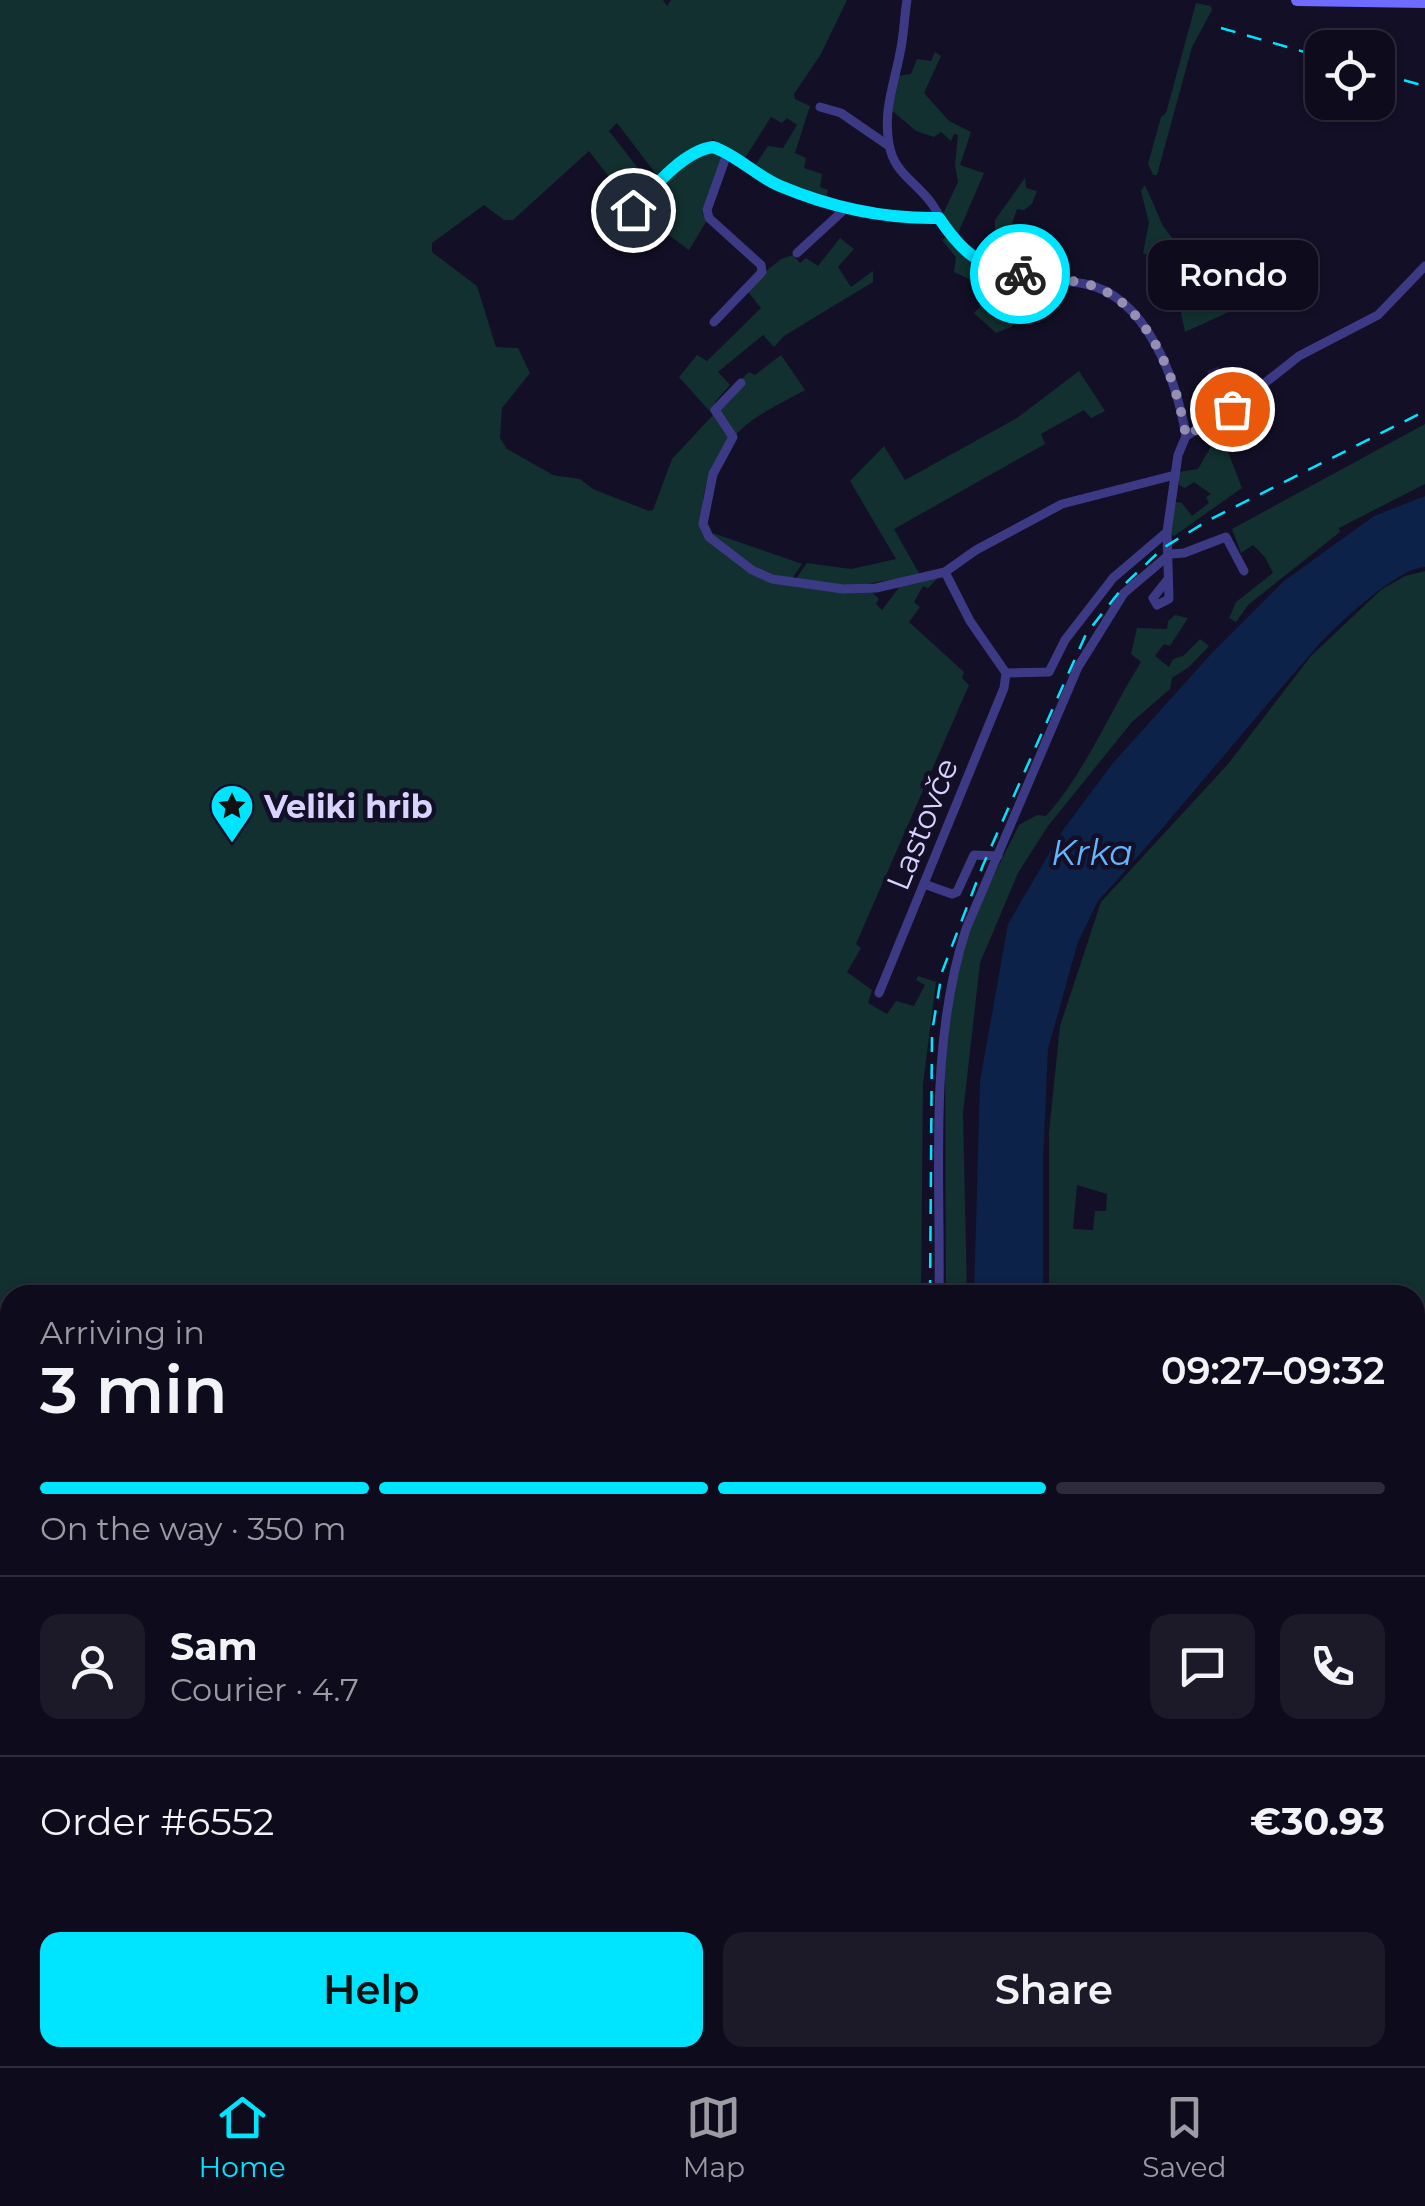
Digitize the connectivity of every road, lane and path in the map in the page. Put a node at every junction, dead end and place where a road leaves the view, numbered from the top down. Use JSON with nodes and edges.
{"nodes":[{"id":1,"x":907,"y":0,"type":"edge"},
{"id":2,"x":1298,"y":0,"type":"edge"},
{"id":3,"x":1425,"y":2,"type":"edge"},
{"id":4,"x":820,"y":106,"type":"dead end"},
{"id":5,"x":889,"y":146,"type":"junction"},
{"id":6,"x":727,"y":154,"type":"junction"},
{"id":7,"x":846,"y":208,"type":"junction"},
{"id":8,"x":939,"y":218,"type":"junction"},
{"id":9,"x":612,"y":227,"type":"dead end"},
{"id":10,"x":796,"y":253,"type":"dead end"},
{"id":11,"x":1425,"y":266,"type":"edge"},
{"id":12,"x":714,"y":322,"type":"dead end"},
{"id":13,"x":741,"y":383,"type":"dead end"},
{"id":14,"x":1186,"y":436,"type":"junction"},
{"id":15,"x":1175,"y":475,"type":"junction"},
{"id":16,"x":1167,"y":532,"type":"junction"},
{"id":17,"x":1170,"y":554,"type":"junction"},
{"id":18,"x":1244,"y":571,"type":"dead end"},
{"id":19,"x":945,"y":572,"type":"junction"},
{"id":20,"x":1168,"y":579,"type":"dead end"},
{"id":21,"x":1006,"y":673,"type":"junction"},
{"id":22,"x":998,"y":856,"type":"junction"},
{"id":23,"x":924,"y":884,"type":"junction"},
{"id":24,"x":879,"y":994,"type":"dead end"},
{"id":25,"x":940,"y":1285,"type":"edge"}],
"edges":[{"from":1,"to":5,"type":"street"},
{"from":2,"to":3,"type":"street"},
{"from":4,"to":5,"type":"street"},
{"from":5,"to":8,"type":"street"},
{"from":6,"to":7,"type":"street"},
{"from":6,"to":9,"type":"street"},
{"from":6,"to":12,"type":"street"},
{"from":7,"to":8,"type":"street"},
{"from":7,"to":10,"type":"street"},
{"from":8,"to":14,"type":"street"},
{"from":11,"to":14,"type":"street"},
{"from":13,"to":19,"type":"street"},
{"from":14,"to":15,"type":"street"},
{"from":15,"to":16,"type":"street"},
{"from":15,"to":19,"type":"street"},
{"from":16,"to":17,"type":"street"},
{"from":16,"to":21,"type":"street"},
{"from":17,"to":18,"type":"street"},
{"from":17,"to":20,"type":"street"},
{"from":17,"to":22,"type":"street"},
{"from":19,"to":21,"type":"street"},
{"from":21,"to":23,"type":"street","name":"Lastovče"},
{"from":22,"to":23,"type":"street"},
{"from":22,"to":25,"type":"street"},
{"from":23,"to":24,"type":"street","name":"Lastovče"}]}
